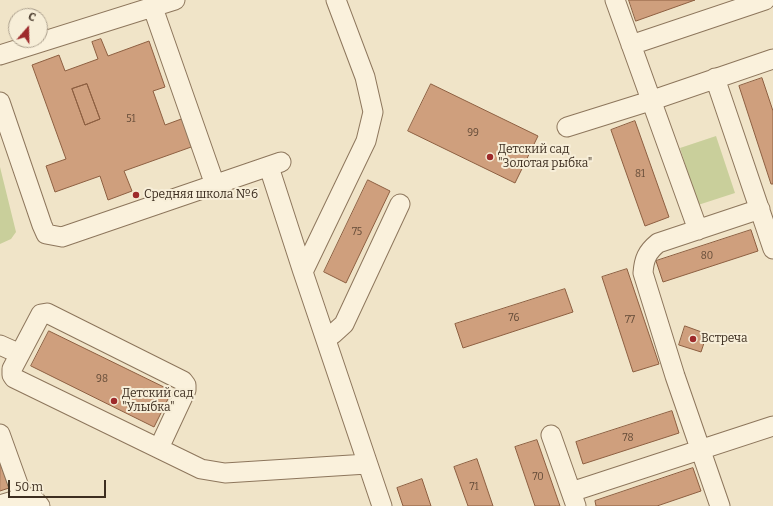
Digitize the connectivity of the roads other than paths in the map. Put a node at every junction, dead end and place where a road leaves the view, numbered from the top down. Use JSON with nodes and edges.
{"nodes":[{"id":1,"x":175,"y":0,"type":"edge"},
{"id":2,"x":336,"y":0,"type":"edge"},
{"id":3,"x":615,"y":0,"type":"edge"},
{"id":4,"x":765,"y":0,"type":"edge"},
{"id":5,"x":770,"y":0,"type":"edge"},
{"id":6,"x":773,"y":7,"type":"edge"},
{"id":7,"x":152,"y":8,"type":"junction"},
{"id":8,"x":631,"y":45,"type":"junction"},
{"id":9,"x":0,"y":55,"type":"edge"},
{"id":10,"x":773,"y":59,"type":"edge"},
{"id":11,"x":716,"y":78,"type":"junction"},
{"id":12,"x":650,"y":101,"type":"junction"},
{"id":13,"x":0,"y":102,"type":"edge"},
{"id":14,"x":567,"y":127,"type":"dead end"},
{"id":15,"x":214,"y":185,"type":"junction"},
{"id":16,"x":400,"y":204,"type":"dead end"},
{"id":17,"x":760,"y":209,"type":"junction"},
{"id":18,"x":698,"y":230,"type":"junction"},
{"id":19,"x":773,"y":249,"type":"edge"},
{"id":20,"x":303,"y":272,"type":"junction"},
{"id":21,"x":324,"y":337,"type":"junction"},
{"id":22,"x":0,"y":345,"type":"edge"},
{"id":23,"x":20,"y":354,"type":"junction"},
{"id":24,"x":773,"y":426,"type":"edge"},
{"id":25,"x":0,"y":434,"type":"edge"},
{"id":26,"x":551,"y":435,"type":"dead end"},
{"id":27,"x":159,"y":448,"type":"junction"},
{"id":28,"x":700,"y":450,"type":"junction"},
{"id":29,"x":367,"y":464,"type":"junction"},
{"id":30,"x":23,"y":498,"type":"junction"},
{"id":31,"x":574,"y":499,"type":"edge"},
{"id":32,"x":0,"y":505,"type":"edge"},
{"id":33,"x":40,"y":506,"type":"edge"},
{"id":34,"x":382,"y":506,"type":"edge"},
{"id":35,"x":720,"y":506,"type":"edge"}],
"edges":[{"from":1,"to":7,"type":"street"},
{"from":2,"to":20,"type":"street"},
{"from":3,"to":8,"type":"street"},
{"from":4,"to":8,"type":"street"},
{"from":5,"to":6,"type":"street"},
{"from":7,"to":9,"type":"street"},
{"from":7,"to":15,"type":"street"},
{"from":8,"to":12,"type":"street"},
{"from":10,"to":11,"type":"street"},
{"from":11,"to":12,"type":"street"},
{"from":11,"to":17,"type":"street"},
{"from":12,"to":14,"type":"street"},
{"from":12,"to":18,"type":"street"},
{"from":13,"to":15,"type":"street"},
{"from":15,"to":20,"type":"street"},
{"from":16,"to":21,"type":"street"},
{"from":17,"to":18,"type":"street"},
{"from":17,"to":19,"type":"street"},
{"from":18,"to":28,"type":"street"},
{"from":20,"to":21,"type":"street"},
{"from":21,"to":29,"type":"street"},
{"from":22,"to":23,"type":"street"},
{"from":23,"to":27,"type":"street"},
{"from":23,"to":27,"type":"street"},
{"from":24,"to":28,"type":"street"},
{"from":25,"to":30,"type":"street"},
{"from":26,"to":31,"type":"street"},
{"from":27,"to":29,"type":"street"},
{"from":28,"to":31,"type":"street"},
{"from":28,"to":35,"type":"street"},
{"from":29,"to":34,"type":"street"},
{"from":30,"to":32,"type":"street"},
{"from":30,"to":33,"type":"street"}]}
